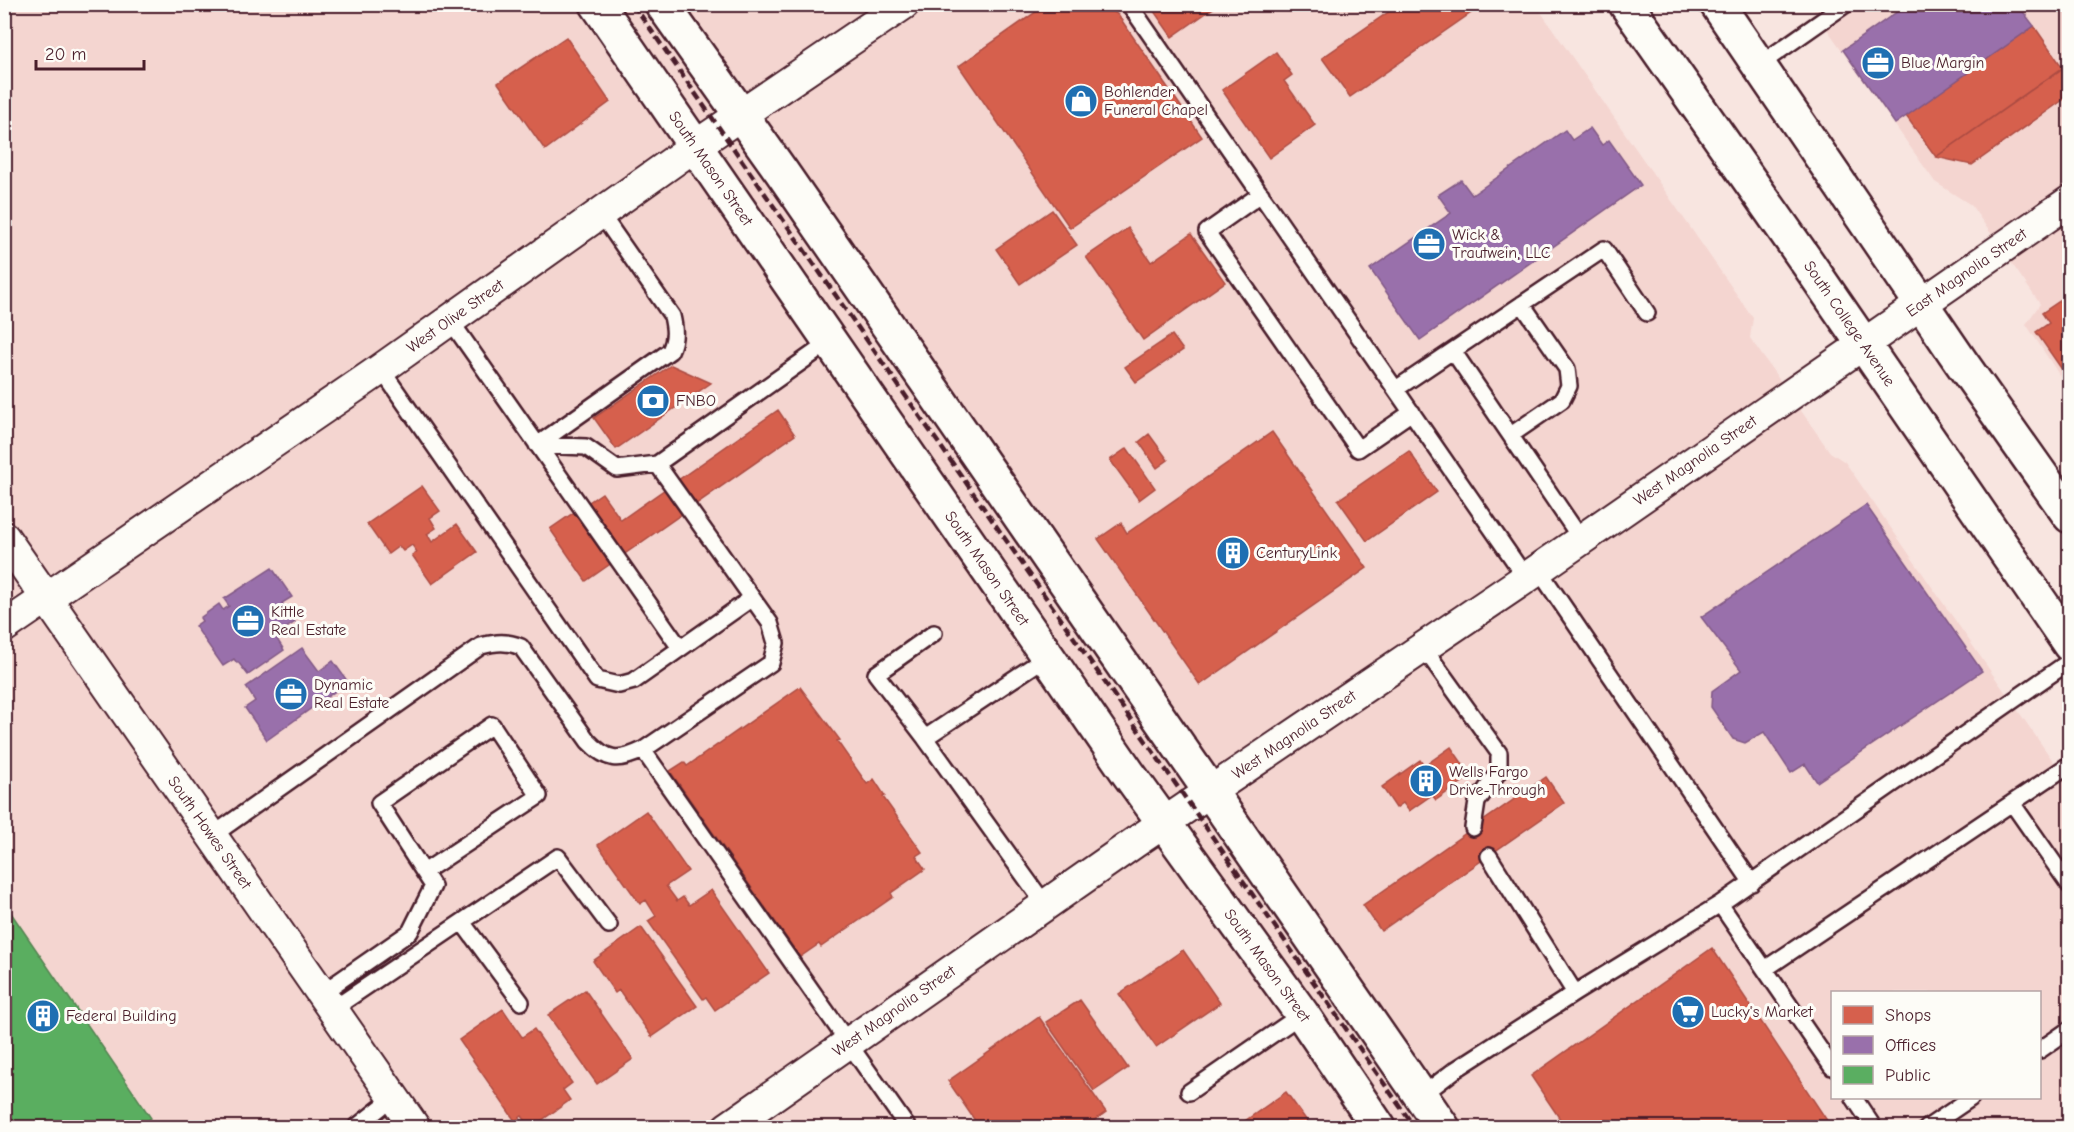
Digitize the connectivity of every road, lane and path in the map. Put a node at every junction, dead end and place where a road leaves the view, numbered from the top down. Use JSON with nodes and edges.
{"nodes":[{"id":1,"x":597,"y":4,"type":"edge"},
{"id":2,"x":904,"y":4,"type":"edge"},
{"id":3,"x":1129,"y":4,"type":"edge"},
{"id":4,"x":1626,"y":4,"type":"edge"},
{"id":5,"x":1718,"y":4,"type":"edge"},
{"id":6,"x":1846,"y":4,"type":"edge"},
{"id":7,"x":669,"y":7,"type":"edge"},
{"id":8,"x":1759,"y":65,"type":"junction"},
{"id":9,"x":741,"y":116,"type":"junction"},
{"id":10,"x":695,"y":146,"type":"junction"},
{"id":11,"x":1261,"y":194,"type":"junction"},
{"id":12,"x":2070,"y":201,"type":"edge"},
{"id":13,"x":601,"y":214,"type":"junction"},
{"id":14,"x":1922,"y":303,"type":"junction"},
{"id":15,"x":1522,"y":304,"type":"junction"},
{"id":16,"x":1647,"y":313,"type":"dead end"},
{"id":17,"x":450,"y":320,"type":"junction"},
{"id":18,"x":831,"y":341,"type":"junction"},
{"id":19,"x":1863,"y":344,"type":"junction"},
{"id":20,"x":1453,"y":351,"type":"junction"},
{"id":21,"x":381,"y":369,"type":"junction"},
{"id":22,"x":1396,"y":389,"type":"junction"},
{"id":23,"x":1412,"y":412,"type":"junction"},
{"id":24,"x":1511,"y":435,"type":"junction"},
{"id":25,"x":537,"y":445,"type":"junction"},
{"id":26,"x":657,"y":464,"type":"junction"},
{"id":27,"x":2070,"y":516,"type":"edge"},
{"id":28,"x":4,"y":537,"type":"edge"},
{"id":29,"x":1581,"y":539,"type":"junction"},
{"id":30,"x":1532,"y":573,"type":"junction"},
{"id":31,"x":47,"y":598,"type":"junction"},
{"id":32,"x":752,"y":598,"type":"junction"},
{"id":33,"x":4,"y":627,"type":"edge"},
{"id":34,"x":934,"y":633,"type":"dead end"},
{"id":35,"x":2070,"y":645,"type":"edge"},
{"id":36,"x":1423,"y":647,"type":"junction"},
{"id":37,"x":680,"y":648,"type":"junction"},
{"id":38,"x":1048,"y":656,"type":"junction"},
{"id":39,"x":2070,"y":661,"type":"edge"},
{"id":40,"x":925,"y":738,"type":"junction"},
{"id":41,"x":643,"y":750,"type":"junction"},
{"id":42,"x":2070,"y":764,"type":"edge"},
{"id":43,"x":1209,"y":793,"type":"junction"},
{"id":44,"x":2012,"y":803,"type":"junction"},
{"id":45,"x":1163,"y":824,"type":"junction"},
{"id":46,"x":1473,"y":828,"type":"dead end"},
{"id":47,"x":213,"y":835,"type":"junction"},
{"id":48,"x":1488,"y":856,"type":"dead end"},
{"id":49,"x":424,"y":872,"type":"junction"},
{"id":50,"x":1752,"y":883,"type":"junction"},
{"id":51,"x":2070,"y":886,"type":"edge"},
{"id":52,"x":1720,"y":904,"type":"junction"},
{"id":53,"x":1046,"y":906,"type":"junction"},
{"id":54,"x":462,"y":922,"type":"junction"},
{"id":55,"x":609,"y":925,"type":"dead end"},
{"id":56,"x":1765,"y":969,"type":"junction"},
{"id":57,"x":1575,"y":993,"type":"junction"},
{"id":58,"x":328,"y":1001,"type":"junction"},
{"id":59,"x":521,"y":1002,"type":"dead end"},
{"id":60,"x":1302,"y":1014,"type":"junction"},
{"id":61,"x":2070,"y":1029,"type":"edge"},
{"id":62,"x":849,"y":1044,"type":"junction"},
{"id":63,"x":2041,"y":1049,"type":"edge"},
{"id":64,"x":1831,"y":1064,"type":"edge"},
{"id":65,"x":1189,"y":1092,"type":"dead end"},
{"id":66,"x":1421,"y":1096,"type":"junction"},
{"id":67,"x":394,"y":1098,"type":"junction"},
{"id":68,"x":1855,"y":1099,"type":"edge"},
{"id":69,"x":1970,"y":1099,"type":"edge"},
{"id":70,"x":355,"y":1128,"type":"edge"},
{"id":71,"x":415,"y":1128,"type":"edge"},
{"id":72,"x":727,"y":1128,"type":"edge"},
{"id":73,"x":908,"y":1128,"type":"edge"},
{"id":74,"x":1380,"y":1128,"type":"edge"},
{"id":75,"x":1443,"y":1128,"type":"edge"},
{"id":76,"x":1874,"y":1128,"type":"edge"},
{"id":77,"x":1927,"y":1128,"type":"edge"}],
"edges":[{"from":1,"to":10,"type":"main road","name":"South Mason Street"},
{"from":2,"to":9,"type":"street","name":"West Olive Street"},
{"from":3,"to":11,"type":"lane"},
{"from":4,"to":19,"type":"main road","name":"South College Avenue"},
{"from":5,"to":8,"type":"main road"},
{"from":6,"to":8,"type":"lane"},
{"from":7,"to":9,"type":"main road"},
{"from":8,"to":14,"type":"main road"},
{"from":9,"to":10,"type":"street","name":"West Olive Street"},
{"from":9,"to":43,"type":"main road"},
{"from":10,"to":13,"type":"street","name":"West Olive Street"},
{"from":10,"to":18,"type":"main road","name":"South Mason Street"},
{"from":11,"to":22,"type":"lane"},
{"from":11,"to":23,"type":"lane"},
{"from":12,"to":14,"type":"street","name":"East Magnolia Street"},
{"from":13,"to":17,"type":"street","name":"West Olive Street"},
{"from":13,"to":25,"type":"lane"},
{"from":14,"to":19,"type":"street","name":"East Magnolia Street"},
{"from":14,"to":27,"type":"main road"},
{"from":15,"to":16,"type":"lane"},
{"from":15,"to":20,"type":"lane"},
{"from":15,"to":24,"type":"lane"},
{"from":17,"to":21,"type":"street","name":"West Olive Street"},
{"from":17,"to":25,"type":"lane"},
{"from":18,"to":26,"type":"lane"},
{"from":18,"to":38,"type":"main road","name":"South Mason Street"},
{"from":19,"to":29,"type":"street","name":"West Magnolia Street"},
{"from":19,"to":35,"type":"main road","name":"South College Avenue"},
{"from":20,"to":22,"type":"lane"},
{"from":20,"to":24,"type":"lane"},
{"from":21,"to":31,"type":"street","name":"West Olive Street"},
{"from":21,"to":37,"type":"lane"},
{"from":22,"to":23,"type":"lane"},
{"from":23,"to":30,"type":"lane"},
{"from":24,"to":29,"type":"lane"},
{"from":25,"to":26,"type":"lane"},
{"from":25,"to":37,"type":"lane"},
{"from":26,"to":32,"type":"lane"},
{"from":28,"to":31,"type":"street","name":"South Howes Street"},
{"from":29,"to":30,"type":"street","name":"West Magnolia Street"},
{"from":30,"to":36,"type":"street","name":"West Magnolia Street"},
{"from":30,"to":50,"type":"lane"},
{"from":31,"to":33,"type":"street","name":"West Olive Street"},
{"from":31,"to":47,"type":"street","name":"South Howes Street"},
{"from":32,"to":37,"type":"lane"},
{"from":32,"to":41,"type":"lane"},
{"from":34,"to":40,"type":"lane"},
{"from":36,"to":43,"type":"street","name":"West Magnolia Street"},
{"from":36,"to":46,"type":"lane"},
{"from":38,"to":40,"type":"lane"},
{"from":38,"to":45,"type":"main road","name":"South Mason Street"},
{"from":39,"to":50,"type":"lane"},
{"from":40,"to":53,"type":"lane"},
{"from":41,"to":47,"type":"lane"},
{"from":41,"to":62,"type":"lane"},
{"from":42,"to":44,"type":"lane"},
{"from":43,"to":45,"type":"street","name":"West Magnolia Street"},
{"from":43,"to":66,"type":"main road"},
{"from":44,"to":51,"type":"lane"},
{"from":44,"to":56,"type":"lane"},
{"from":45,"to":53,"type":"street","name":"West Magnolia Street"},
{"from":45,"to":60,"type":"main road","name":"South Mason Street"},
{"from":47,"to":58,"type":"street","name":"South Howes Street"},
{"from":48,"to":57,"type":"lane"},
{"from":49,"to":49,"type":"lane"},
{"from":49,"to":58,"type":"lane"},
{"from":50,"to":52,"type":"lane"},
{"from":52,"to":56,"type":"lane"},
{"from":52,"to":57,"type":"lane"},
{"from":53,"to":62,"type":"street","name":"West Magnolia Street"},
{"from":54,"to":55,"type":"lane"},
{"from":54,"to":58,"type":"lane"},
{"from":54,"to":59,"type":"lane"},
{"from":56,"to":64,"type":"lane"},
{"from":57,"to":66,"type":"lane"},
{"from":58,"to":67,"type":"street","name":"South Howes Street"},
{"from":60,"to":65,"type":"lane"},
{"from":60,"to":74,"type":"main road","name":"South Mason Street"},
{"from":61,"to":63,"type":"lane"},
{"from":62,"to":72,"type":"street","name":"West Magnolia Street"},
{"from":62,"to":73,"type":"lane"},
{"from":66,"to":75,"type":"main road"},
{"from":67,"to":70,"type":"lane"},
{"from":67,"to":71,"type":"street","name":"South Howes Street"},
{"from":68,"to":76,"type":"lane"},
{"from":69,"to":77,"type":"lane"}]}
